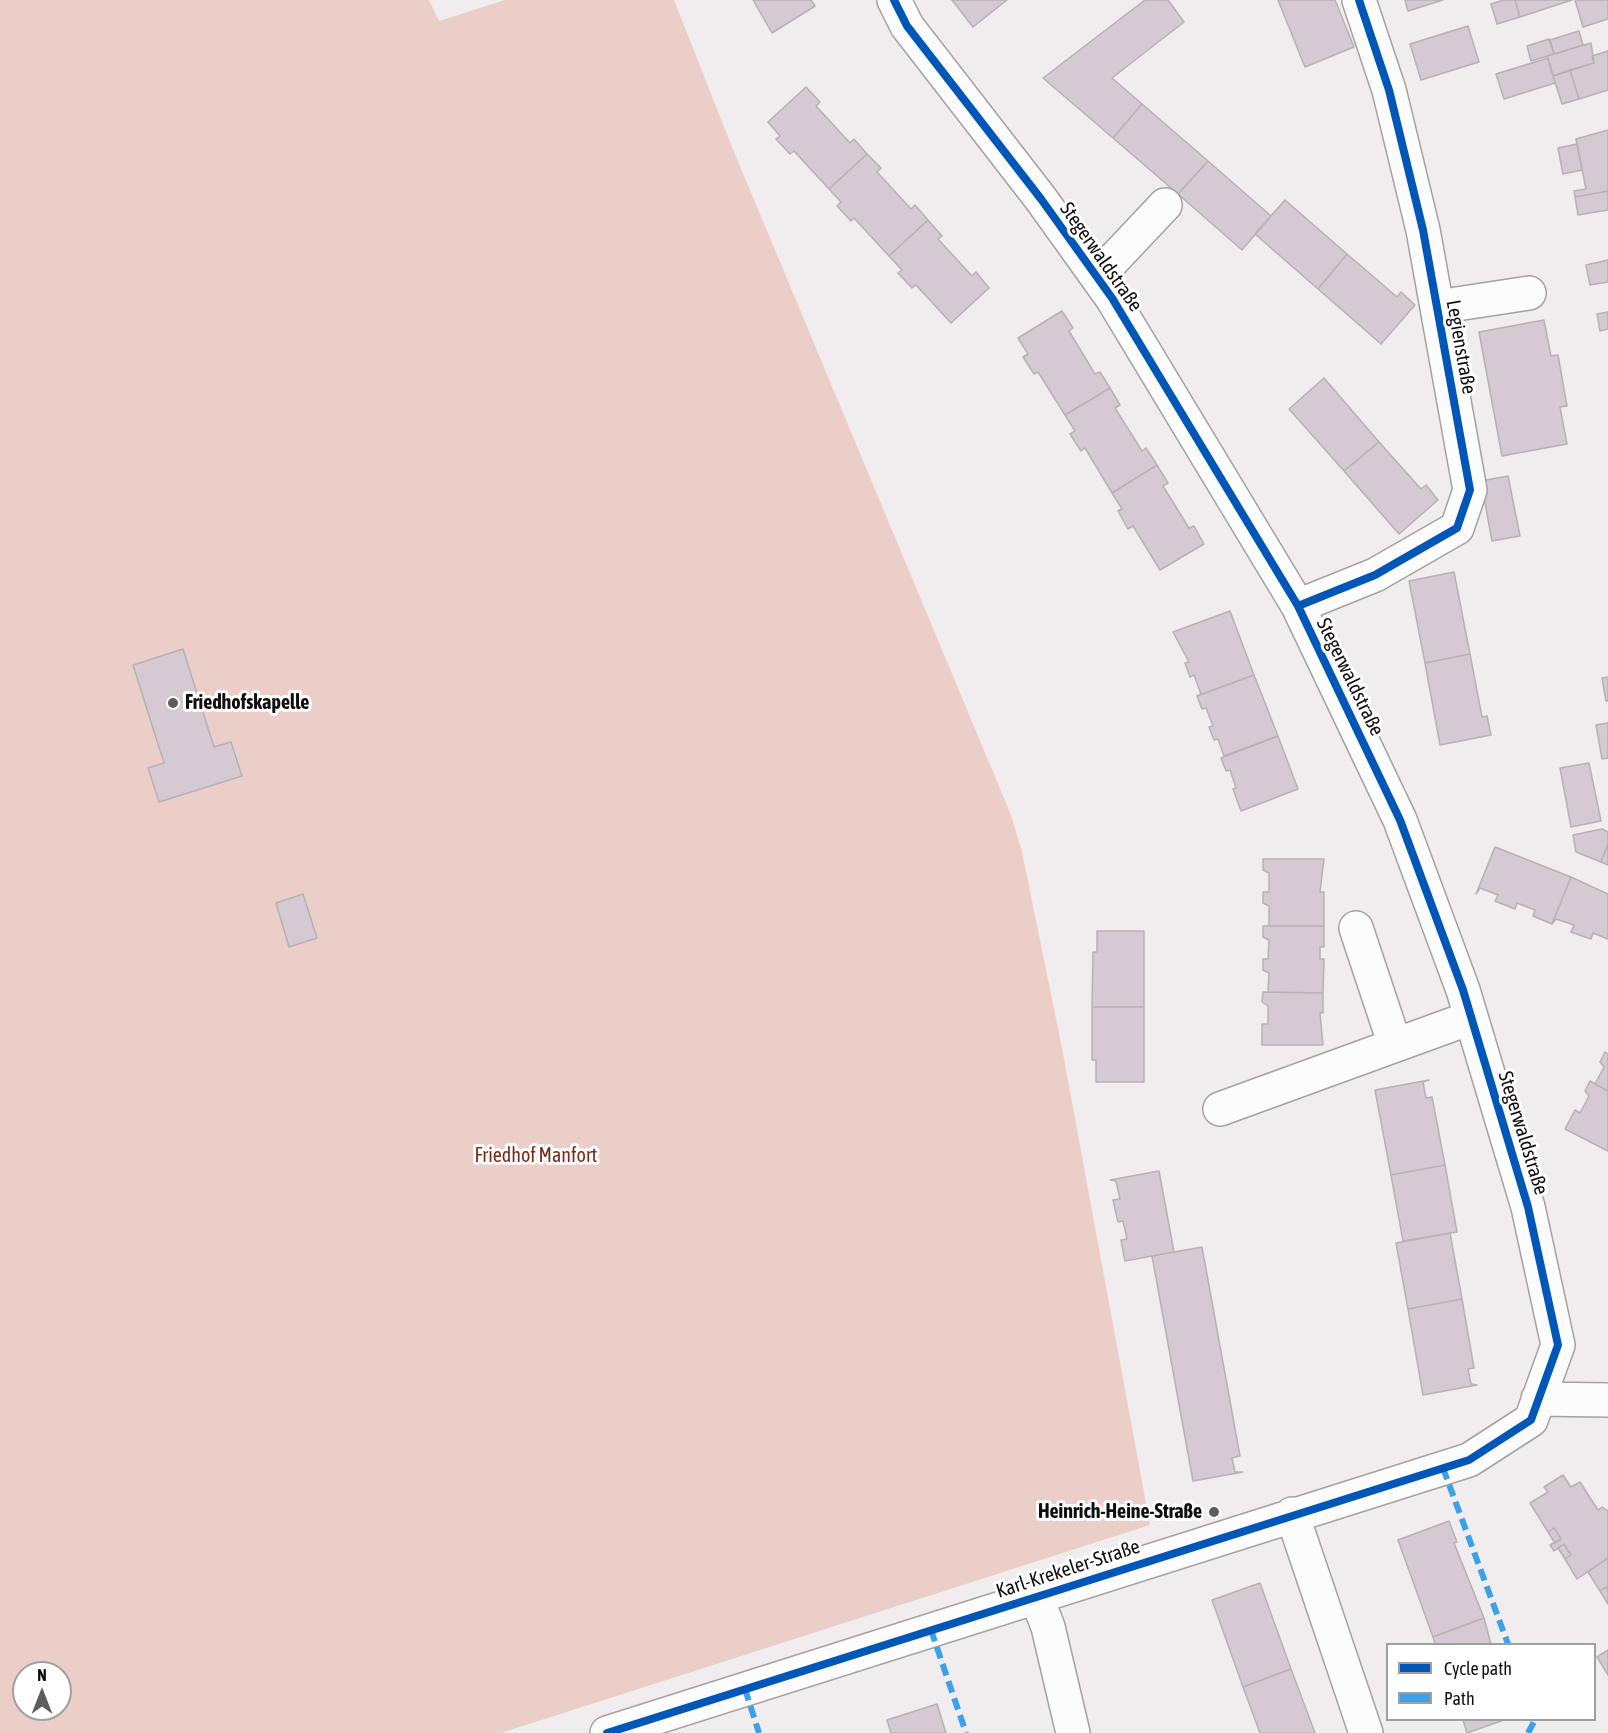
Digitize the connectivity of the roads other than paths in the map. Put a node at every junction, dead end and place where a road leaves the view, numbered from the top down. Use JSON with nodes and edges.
{"nodes":[{"id":1,"x":894,"y":0,"type":"edge"},
{"id":2,"x":1359,"y":0,"type":"edge"},
{"id":3,"x":1165,"y":205,"type":"dead end"},
{"id":4,"x":1097,"y":277,"type":"junction"},
{"id":5,"x":1529,"y":293,"type":"dead end"},
{"id":6,"x":1437,"y":307,"type":"junction"},
{"id":7,"x":1298,"y":606,"type":"junction"},
{"id":8,"x":1356,"y":928,"type":"dead end"},
{"id":9,"x":1470,"y":1018,"type":"junction"},
{"id":10,"x":1395,"y":1045,"type":"junction"},
{"id":11,"x":1220,"y":1109,"type":"dead end"},
{"id":12,"x":1608,"y":1400,"type":"edge"},
{"id":13,"x":1535,"y":1410,"type":"junction"},
{"id":14,"x":1292,"y":1514,"type":"junction"},
{"id":15,"x":1036,"y":1596,"type":"junction"},
{"id":16,"x":607,"y":1733,"type":"edge"},
{"id":17,"x":1073,"y":1733,"type":"edge"},
{"id":18,"x":1366,"y":1733,"type":"edge"}],
"edges":[{"from":1,"to":4,"type":"street","name":"Stegerwaldstraße"},
{"from":2,"to":6,"type":"street","name":"Legienstraße"},
{"from":3,"to":4,"type":"street"},
{"from":4,"to":7,"type":"street","name":"Stegerwaldstraße"},
{"from":5,"to":6,"type":"street"},
{"from":6,"to":7,"type":"street","name":"Legienstraße"},
{"from":7,"to":9,"type":"street","name":"Stegerwaldstraße"},
{"from":8,"to":10,"type":"street"},
{"from":9,"to":10,"type":"street"},
{"from":9,"to":13,"type":"street","name":"Stegerwaldstraße"},
{"from":10,"to":11,"type":"street"},
{"from":12,"to":13,"type":"street"},
{"from":13,"to":14,"type":"street","name":"Karl-Krekeler-Straße"},
{"from":14,"to":15,"type":"street","name":"Karl-Krekeler-Straße"},
{"from":14,"to":18,"type":"street"},
{"from":15,"to":16,"type":"street","name":"Karl-Krekeler-Straße"},
{"from":15,"to":17,"type":"street"}]}
